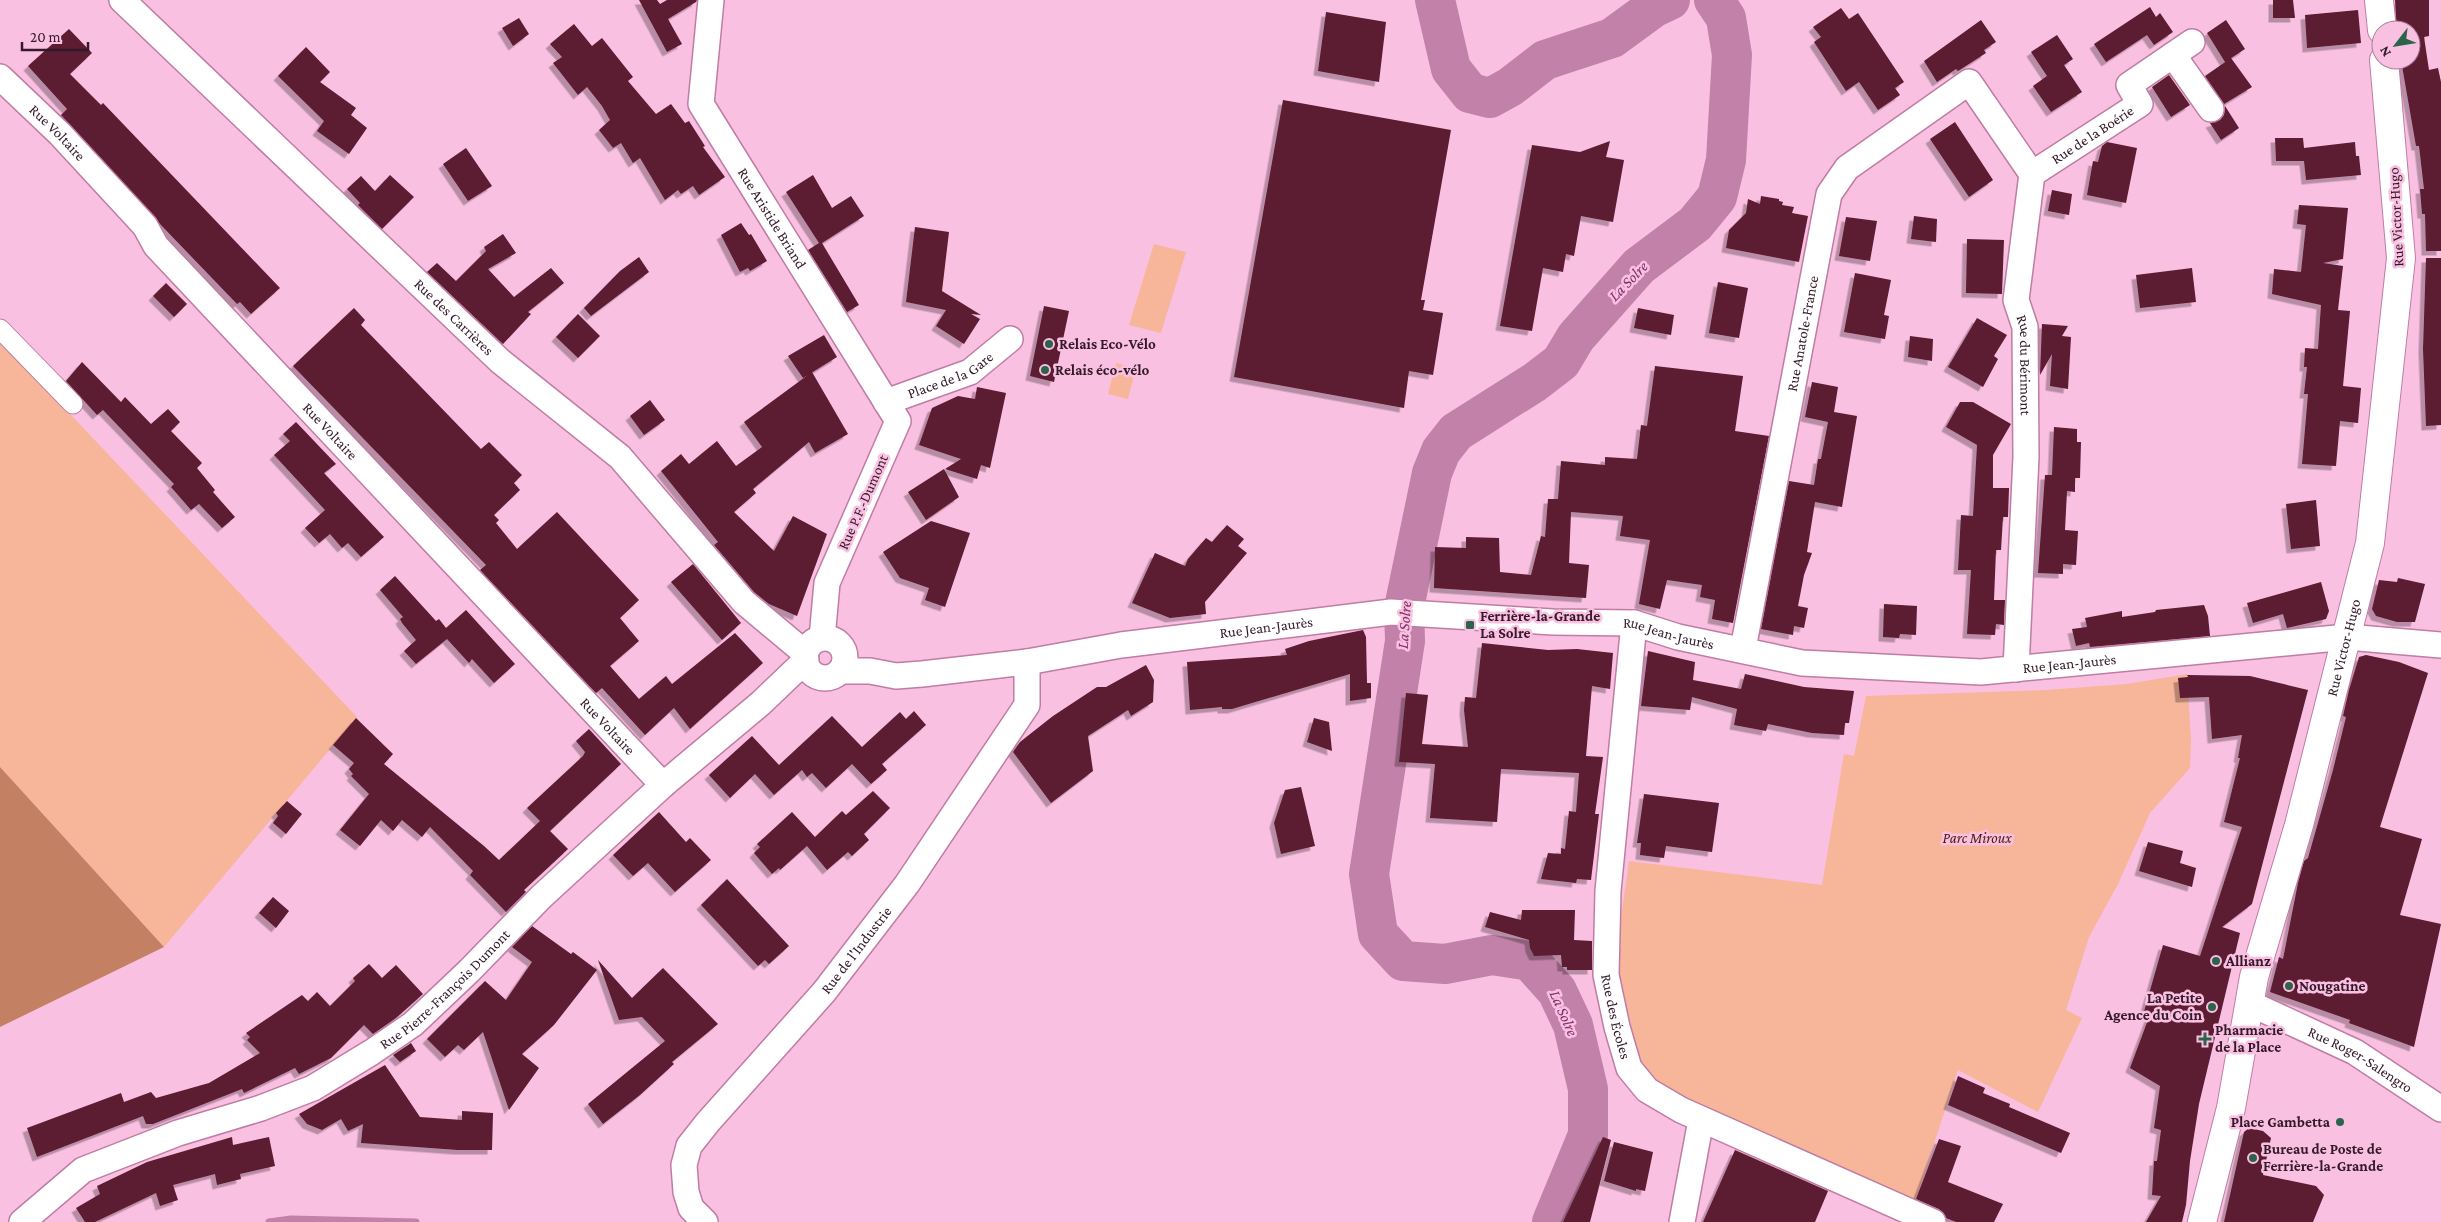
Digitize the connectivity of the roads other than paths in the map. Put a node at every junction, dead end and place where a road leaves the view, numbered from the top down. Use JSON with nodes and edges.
{"nodes":[{"id":1,"x":122,"y":0,"type":"edge"},
{"id":2,"x":711,"y":0,"type":"edge"},
{"id":3,"x":2379,"y":0,"type":"edge"},
{"id":4,"x":2381,"y":20,"type":"edge"},
{"id":5,"x":2385,"y":70,"type":"edge"},
{"id":6,"x":0,"y":77,"type":"edge"},
{"id":7,"x":2211,"y":109,"type":"dead end"},
{"id":8,"x":2032,"y":174,"type":"junction"},
{"id":9,"x":0,"y":329,"type":"edge"},
{"id":10,"x":1010,"y":339,"type":"dead end"},
{"id":11,"x":73,"y":404,"type":"dead end"},
{"id":12,"x":892,"y":412,"type":"junction"},
{"id":13,"x":1634,"y":623,"type":"junction"},
{"id":14,"x":2347,"y":637,"type":"junction"},
{"id":15,"x":2441,"y":645,"type":"edge"},
{"id":16,"x":1744,"y":649,"type":"junction"},
{"id":17,"x":824,"y":654,"type":"junction"},
{"id":18,"x":1027,"y":662,"type":"junction"},
{"id":19,"x":2016,"y":669,"type":"junction"},
{"id":20,"x":663,"y":785,"type":"junction"},
{"id":21,"x":2249,"y":1003,"type":"junction"},
{"id":22,"x":2441,"y":1109,"type":"edge"},
{"id":23,"x":1701,"y":1120,"type":"junction"},
{"id":24,"x":22,"y":1222,"type":"edge"},
{"id":25,"x":705,"y":1222,"type":"edge"},
{"id":26,"x":1682,"y":1222,"type":"edge"},
{"id":27,"x":1933,"y":1222,"type":"edge"},
{"id":28,"x":2202,"y":1222,"type":"edge"}],
"edges":[{"from":1,"to":17,"type":"street","name":"Rue des Carrières"},
{"from":2,"to":12,"type":"street","name":"Rue Aristide Briand"},
{"from":3,"to":4,"type":"street"},
{"from":5,"to":14,"type":"street","name":"Rue Victor-Hugo"},
{"from":6,"to":20,"type":"street","name":"Rue Voltaire"},
{"from":7,"to":8,"type":"street","name":"Rue de la Boérie"},
{"from":8,"to":16,"type":"street","name":"Rue Anatole-France"},
{"from":8,"to":19,"type":"street","name":"Rue du Bérimont"},
{"from":9,"to":11,"type":"street"},
{"from":10,"to":12,"type":"street","name":"Place de la Gare"},
{"from":12,"to":17,"type":"street","name":"Rue P.F.-Dumont"},
{"from":13,"to":16,"type":"street","name":"Rue Jean-Jaurès"},
{"from":13,"to":18,"type":"street","name":"Rue Jean-Jaurès"},
{"from":13,"to":23,"type":"street","name":"Rue des Écoles"},
{"from":14,"to":15,"type":"street","name":"Rue Jean-Jaurès"},
{"from":14,"to":19,"type":"street","name":"Rue Jean-Jaurès"},
{"from":14,"to":21,"type":"street","name":"Rue Victor-Hugo"},
{"from":16,"to":19,"type":"street","name":"Rue Jean-Jaurès"},
{"from":17,"to":18,"type":"street","name":"Rue Jean-Jaurès"},
{"from":17,"to":20,"type":"street","name":"Rue Pierre-François Dumont"},
{"from":18,"to":25,"type":"street","name":"Rue de l'Industrie"},
{"from":20,"to":24,"type":"street","name":"Rue Pierre-François Dumont"},
{"from":21,"to":22,"type":"street","name":"Rue Roger-Salengro"},
{"from":21,"to":28,"type":"street","name":"Rue Victor-Hugo"},
{"from":23,"to":26,"type":"street"},
{"from":23,"to":27,"type":"street","name":"Rue des Écoles"}]}
